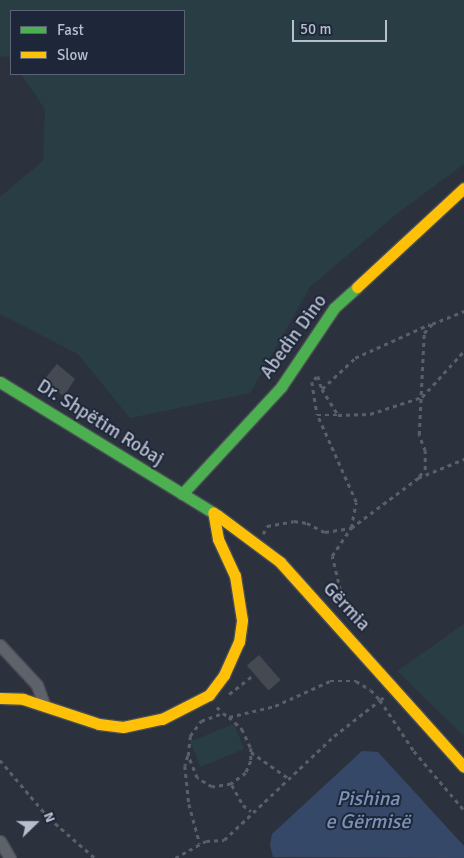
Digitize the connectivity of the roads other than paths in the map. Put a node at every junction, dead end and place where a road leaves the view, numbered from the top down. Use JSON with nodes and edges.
{"nodes":[{"id":1,"x":464,"y":188,"type":"edge"},
{"id":2,"x":0,"y":382,"type":"edge"},
{"id":3,"x":182,"y":494,"type":"junction"},
{"id":4,"x":213,"y":512,"type":"junction"},
{"id":5,"x":0,"y":645,"type":"edge"},
{"id":6,"x":0,"y":698,"type":"edge"},
{"id":7,"x":44,"y":704,"type":"junction"},
{"id":8,"x":464,"y":767,"type":"edge"},
{"id":9,"x":0,"y":841,"type":"edge"},
{"id":10,"x":10,"y":858,"type":"edge"}],
"edges":[{"from":1,"to":3,"type":"street","name":"Abedin Dino"},
{"from":2,"to":3,"type":"street","name":"Dr. Shpëtim Robaj"},
{"from":3,"to":4,"type":"street","name":"Gërmia"},
{"from":4,"to":7,"type":"street"},
{"from":4,"to":8,"type":"street","name":"Gërmia"},
{"from":5,"to":7,"type":"street"},
{"from":6,"to":7,"type":"street"},
{"from":9,"to":10,"type":"street"}]}
